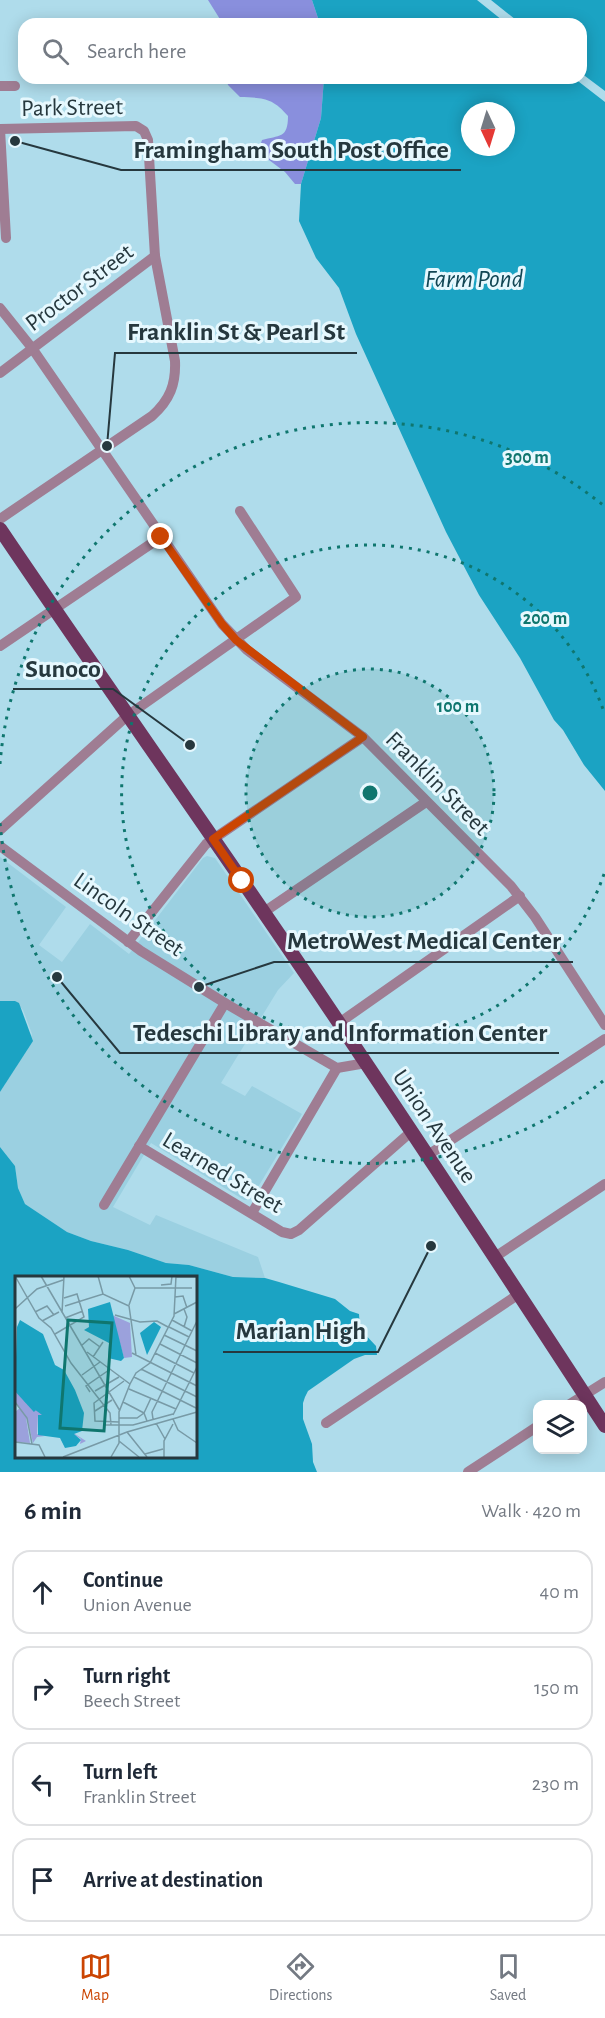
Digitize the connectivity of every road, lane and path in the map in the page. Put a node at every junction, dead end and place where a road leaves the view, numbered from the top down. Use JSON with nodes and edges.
{"nodes":[{"id":1,"x":0,"y":86,"type":"edge"},
{"id":2,"x":15,"y":86,"type":"dead end"},
{"id":3,"x":0,"y":129,"type":"edge"},
{"id":4,"x":6,"y":238,"type":"dead end"},
{"id":5,"x":155,"y":256,"type":"junction"},
{"id":6,"x":0,"y":308,"type":"edge"},
{"id":7,"x":32,"y":348,"type":"junction"},
{"id":8,"x":0,"y":373,"type":"edge"},
{"id":9,"x":102,"y":449,"type":"junction"},
{"id":10,"x":240,"y":512,"type":"dead end"},
{"id":11,"x":0,"y":519,"type":"edge"},
{"id":12,"x":0,"y":529,"type":"edge"},
{"id":13,"x":161,"y":537,"type":"junction"},
{"id":14,"x":54,"y":609,"type":"junction"},
{"id":15,"x":236,"y":640,"type":"junction"},
{"id":16,"x":0,"y":646,"type":"edge"},
{"id":17,"x":127,"y":716,"type":"junction"},
{"id":18,"x":363,"y":737,"type":"junction"},
{"id":19,"x":426,"y":802,"type":"junction"},
{"id":20,"x":0,"y":830,"type":"edge"},
{"id":21,"x":213,"y":839,"type":"junction"},
{"id":22,"x":0,"y":846,"type":"edge"},
{"id":23,"x":520,"y":896,"type":"junction"},
{"id":24,"x":264,"y":912,"type":"junction"},
{"id":25,"x":128,"y":942,"type":"junction"},
{"id":26,"x":225,"y":1003,"type":"junction"},
{"id":27,"x":339,"y":1023,"type":"junction"},
{"id":28,"x":605,"y":1024,"type":"edge"},
{"id":29,"x":605,"y":1039,"type":"edge"},
{"id":30,"x":366,"y":1063,"type":"junction"},
{"id":31,"x":337,"y":1068,"type":"junction"},
{"id":32,"x":412,"y":1131,"type":"junction"},
{"id":33,"x":139,"y":1146,"type":"junction"},
{"id":34,"x":428,"y":1155,"type":"junction"},
{"id":35,"x":605,"y":1184,"type":"edge"},
{"id":36,"x":104,"y":1205,"type":"dead end"},
{"id":37,"x":252,"y":1213,"type":"junction"},
{"id":38,"x":495,"y":1257,"type":"junction"},
{"id":39,"x":519,"y":1294,"type":"junction"},
{"id":40,"x":605,"y":1382,"type":"edge"},
{"id":41,"x":585,"y":1395,"type":"junction"},
{"id":42,"x":577,"y":1400,"type":"edge"},
{"id":43,"x":326,"y":1423,"type":"dead end"},
{"id":44,"x":605,"y":1426,"type":"edge"},
{"id":45,"x":533,"y":1429,"type":"edge"},
{"id":46,"x":468,"y":1472,"type":"edge"}],
"edges":[{"from":1,"to":2,"type":"street"},
{"from":3,"to":4,"type":"street"},
{"from":3,"to":5,"type":"street","name":"Park Street"},
{"from":5,"to":7,"type":"street","name":"Proctor Street"},
{"from":5,"to":9,"type":"street"},
{"from":6,"to":7,"type":"street","name":"Franklin Street"},
{"from":7,"to":8,"type":"street","name":"Proctor Street"},
{"from":7,"to":9,"type":"street","name":"Franklin Street"},
{"from":9,"to":11,"type":"street"},
{"from":9,"to":13,"type":"street","name":"Franklin Street"},
{"from":10,"to":15,"type":"street"},
{"from":12,"to":14,"type":"main road","name":"Union Avenue"},
{"from":13,"to":14,"type":"street"},
{"from":13,"to":15,"type":"street","name":"Franklin Street"},
{"from":14,"to":16,"type":"street"},
{"from":14,"to":17,"type":"main road","name":"Union Avenue"},
{"from":15,"to":17,"type":"street"},
{"from":15,"to":18,"type":"street","name":"Franklin Street"},
{"from":17,"to":20,"type":"street"},
{"from":17,"to":21,"type":"main road","name":"Union Avenue"},
{"from":18,"to":19,"type":"street","name":"Franklin Street"},
{"from":18,"to":21,"type":"street"},
{"from":19,"to":23,"type":"street","name":"Franklin Street"},
{"from":19,"to":24,"type":"street"},
{"from":21,"to":24,"type":"main road","name":"Union Avenue"},
{"from":21,"to":25,"type":"street"},
{"from":22,"to":25,"type":"street","name":"Lincoln Street"},
{"from":23,"to":27,"type":"street"},
{"from":23,"to":28,"type":"street","name":"Franklin Street"},
{"from":24,"to":27,"type":"main road","name":"Union Avenue"},
{"from":25,"to":26,"type":"street","name":"Lincoln Street"},
{"from":26,"to":31,"type":"street","name":"Lincoln Street"},
{"from":26,"to":33,"type":"street"},
{"from":27,"to":30,"type":"main road","name":"Union Avenue"},
{"from":29,"to":34,"type":"street"},
{"from":30,"to":31,"type":"street"},
{"from":30,"to":32,"type":"main road","name":"Union Avenue"},
{"from":31,"to":37,"type":"street"},
{"from":32,"to":34,"type":"main road","name":"Union Avenue"},
{"from":32,"to":37,"type":"street","name":"Learned Street"},
{"from":33,"to":36,"type":"street"},
{"from":33,"to":37,"type":"street","name":"Learned Street"},
{"from":34,"to":38,"type":"main road","name":"Union Avenue"},
{"from":35,"to":38,"type":"street"},
{"from":38,"to":39,"type":"main road","name":"Union Avenue"},
{"from":39,"to":41,"type":"main road","name":"Union Avenue"},
{"from":39,"to":43,"type":"street"},
{"from":40,"to":41,"type":"street"},
{"from":41,"to":42,"type":"street"},
{"from":41,"to":44,"type":"main road","name":"Union Avenue"},
{"from":45,"to":46,"type":"street"}]}
